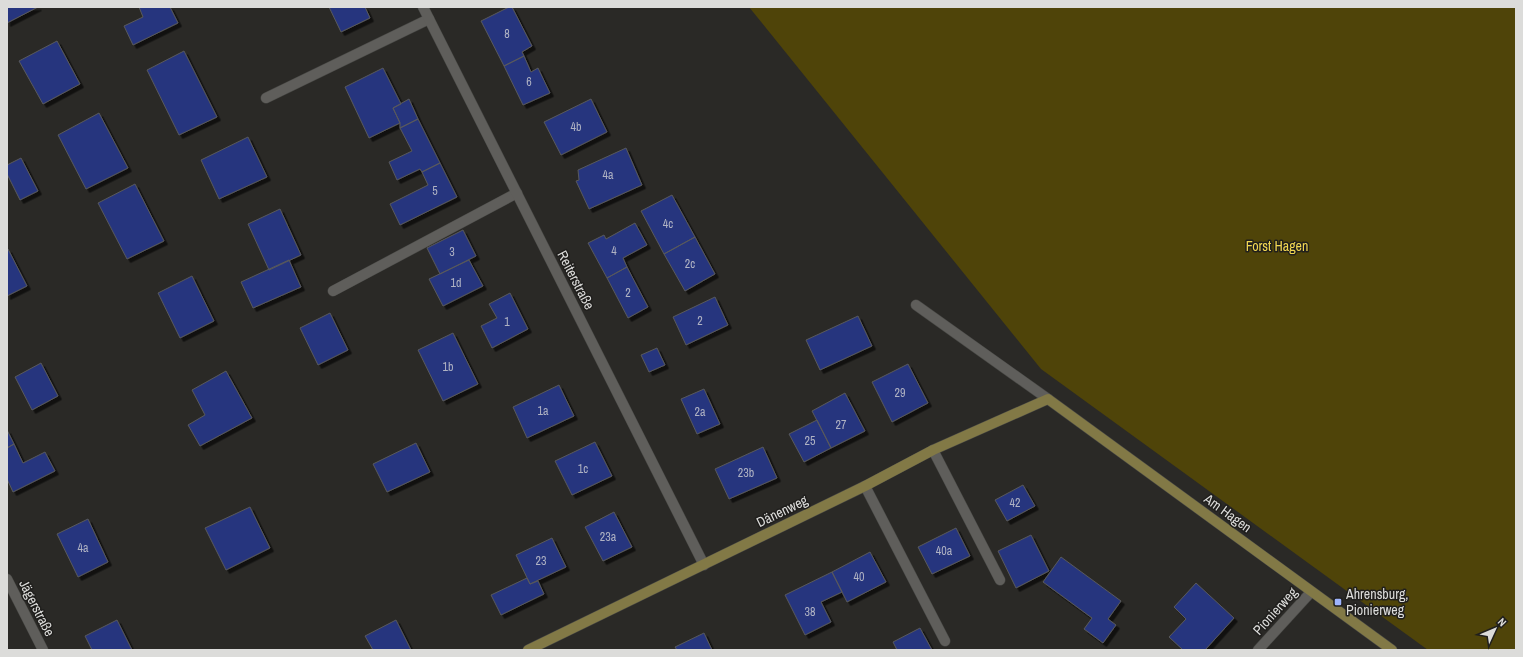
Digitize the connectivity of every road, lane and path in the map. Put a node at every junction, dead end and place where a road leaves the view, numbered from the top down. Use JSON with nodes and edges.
{"nodes":[{"id":1,"x":423,"y":7,"type":"edge"},
{"id":2,"x":429,"y":19,"type":"junction"},
{"id":3,"x":266,"y":98,"type":"dead end"},
{"id":4,"x":517,"y":193,"type":"junction"},
{"id":5,"x":333,"y":291,"type":"dead end"},
{"id":6,"x":916,"y":306,"type":"dead end"},
{"id":7,"x":1048,"y":399,"type":"junction"},
{"id":8,"x":933,"y":450,"type":"junction"},
{"id":9,"x":865,"y":486,"type":"junction"},
{"id":10,"x":704,"y":565,"type":"junction"},
{"id":11,"x":7,"y":579,"type":"edge"},
{"id":12,"x":1000,"y":580,"type":"dead end"},
{"id":13,"x":1312,"y":592,"type":"junction"},
{"id":14,"x":945,"y":641,"type":"dead end"},
{"id":15,"x":43,"y":650,"type":"edge"},
{"id":16,"x":528,"y":650,"type":"edge"},
{"id":17,"x":1258,"y":650,"type":"edge"},
{"id":18,"x":1392,"y":650,"type":"edge"}],
"edges":[{"from":1,"to":2,"type":"street","name":"Reiterstraße"},
{"from":2,"to":3,"type":"street"},
{"from":2,"to":4,"type":"street","name":"Reiterstraße"},
{"from":4,"to":5,"type":"street"},
{"from":4,"to":10,"type":"street","name":"Reiterstraße"},
{"from":6,"to":7,"type":"street"},
{"from":7,"to":8,"type":"street","name":"Dänenweg"},
{"from":7,"to":13,"type":"street","name":"Am Hagen"},
{"from":8,"to":9,"type":"street","name":"Dänenweg"},
{"from":8,"to":12,"type":"street"},
{"from":9,"to":10,"type":"street","name":"Dänenweg"},
{"from":9,"to":14,"type":"street"},
{"from":10,"to":16,"type":"street","name":"Dänenweg"},
{"from":11,"to":15,"type":"street","name":"Jägerstraße"},
{"from":13,"to":17,"type":"street","name":"Pionierweg"},
{"from":13,"to":18,"type":"street","name":"Am Hagen"}]}
